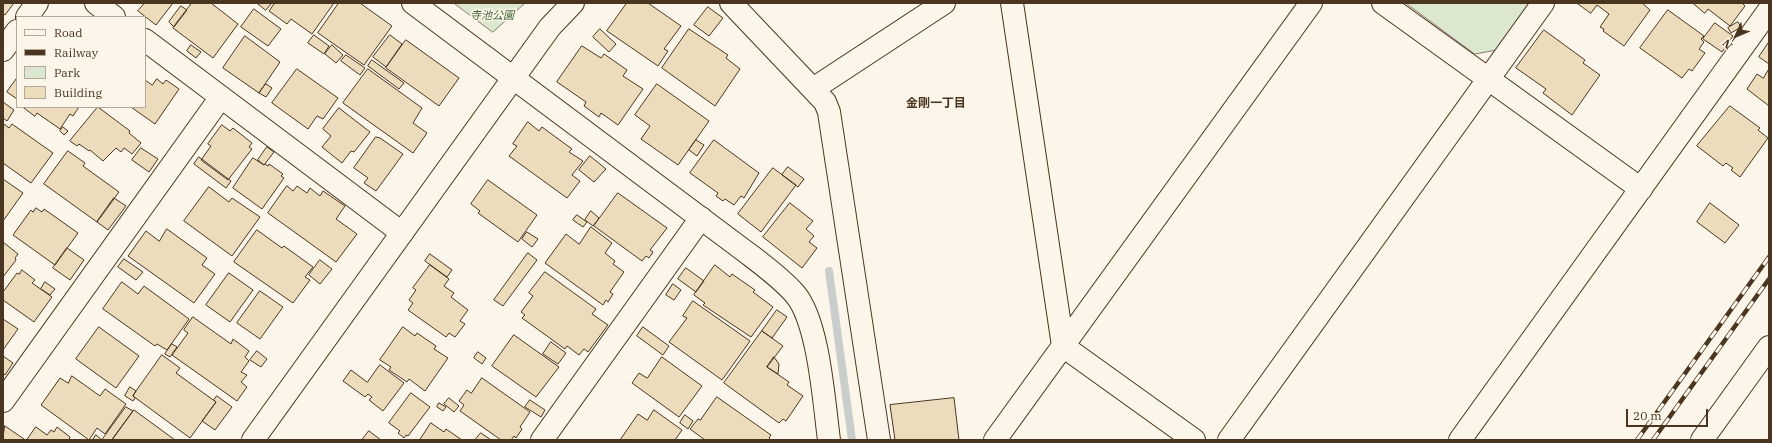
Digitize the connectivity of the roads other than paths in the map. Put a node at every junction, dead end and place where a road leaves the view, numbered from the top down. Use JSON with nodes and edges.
{"nodes":[{"id":1,"x":37,"y":3,"type":"edge"},
{"id":2,"x":96,"y":3,"type":"edge"},
{"id":3,"x":413,"y":3,"type":"edge"},
{"id":4,"x":573,"y":3,"type":"edge"},
{"id":5,"x":731,"y":3,"type":"edge"},
{"id":6,"x":944,"y":3,"type":"edge"},
{"id":7,"x":1012,"y":3,"type":"edge"},
{"id":8,"x":1310,"y":3,"type":"edge"},
{"id":9,"x":1383,"y":3,"type":"edge"},
{"id":10,"x":1544,"y":3,"type":"edge"},
{"id":11,"x":1769,"y":10,"type":"edge"},
{"id":12,"x":28,"y":16,"type":"edge"},
{"id":13,"x":113,"y":16,"type":"edge"},
{"id":14,"x":16,"y":32,"type":"edge"},
{"id":15,"x":146,"y":41,"type":"edge"},
{"id":16,"x":3,"y":50,"type":"edge"},
{"id":17,"x":514,"y":78,"type":"junction"},
{"id":18,"x":1489,"y":79,"type":"junction"},
{"id":19,"x":813,"y":89,"type":"junction"},
{"id":20,"x":221,"y":97,"type":"junction"},
{"id":21,"x":1641,"y":189,"type":"junction"},
{"id":22,"x":701,"y":218,"type":"junction"},
{"id":23,"x":402,"y":234,"type":"junction"},
{"id":24,"x":1063,"y":346,"type":"junction"},
{"id":25,"x":1769,"y":347,"type":"edge"},
{"id":26,"x":3,"y":401,"type":"edge"},
{"id":27,"x":253,"y":440,"type":"edge"},
{"id":28,"x":542,"y":440,"type":"edge"},
{"id":29,"x":829,"y":440,"type":"edge"},
{"id":30,"x":879,"y":440,"type":"edge"},
{"id":31,"x":995,"y":440,"type":"edge"},
{"id":32,"x":1194,"y":440,"type":"edge"},
{"id":33,"x":1229,"y":440,"type":"edge"},
{"id":34,"x":1460,"y":440,"type":"edge"},
{"id":35,"x":1702,"y":440,"type":"edge"}],
"edges":[{"from":1,"to":12,"type":"street"},
{"from":2,"to":13,"type":"street"},
{"from":3,"to":17,"type":"street"},
{"from":4,"to":17,"type":"street"},
{"from":5,"to":19,"type":"street"},
{"from":6,"to":19,"type":"street"},
{"from":7,"to":24,"type":"street"},
{"from":8,"to":24,"type":"street"},
{"from":9,"to":18,"type":"street"},
{"from":10,"to":18,"type":"street"},
{"from":11,"to":21,"type":"street"},
{"from":14,"to":16,"type":"street"},
{"from":15,"to":20,"type":"street"},
{"from":17,"to":22,"type":"street"},
{"from":17,"to":23,"type":"street"},
{"from":18,"to":21,"type":"street"},
{"from":18,"to":33,"type":"street"},
{"from":19,"to":30,"type":"street"},
{"from":20,"to":23,"type":"street"},
{"from":20,"to":26,"type":"street"},
{"from":21,"to":34,"type":"street"},
{"from":22,"to":28,"type":"street"},
{"from":22,"to":29,"type":"street"},
{"from":23,"to":27,"type":"street"},
{"from":24,"to":31,"type":"street"},
{"from":24,"to":32,"type":"street"},
{"from":25,"to":35,"type":"street"}]}
